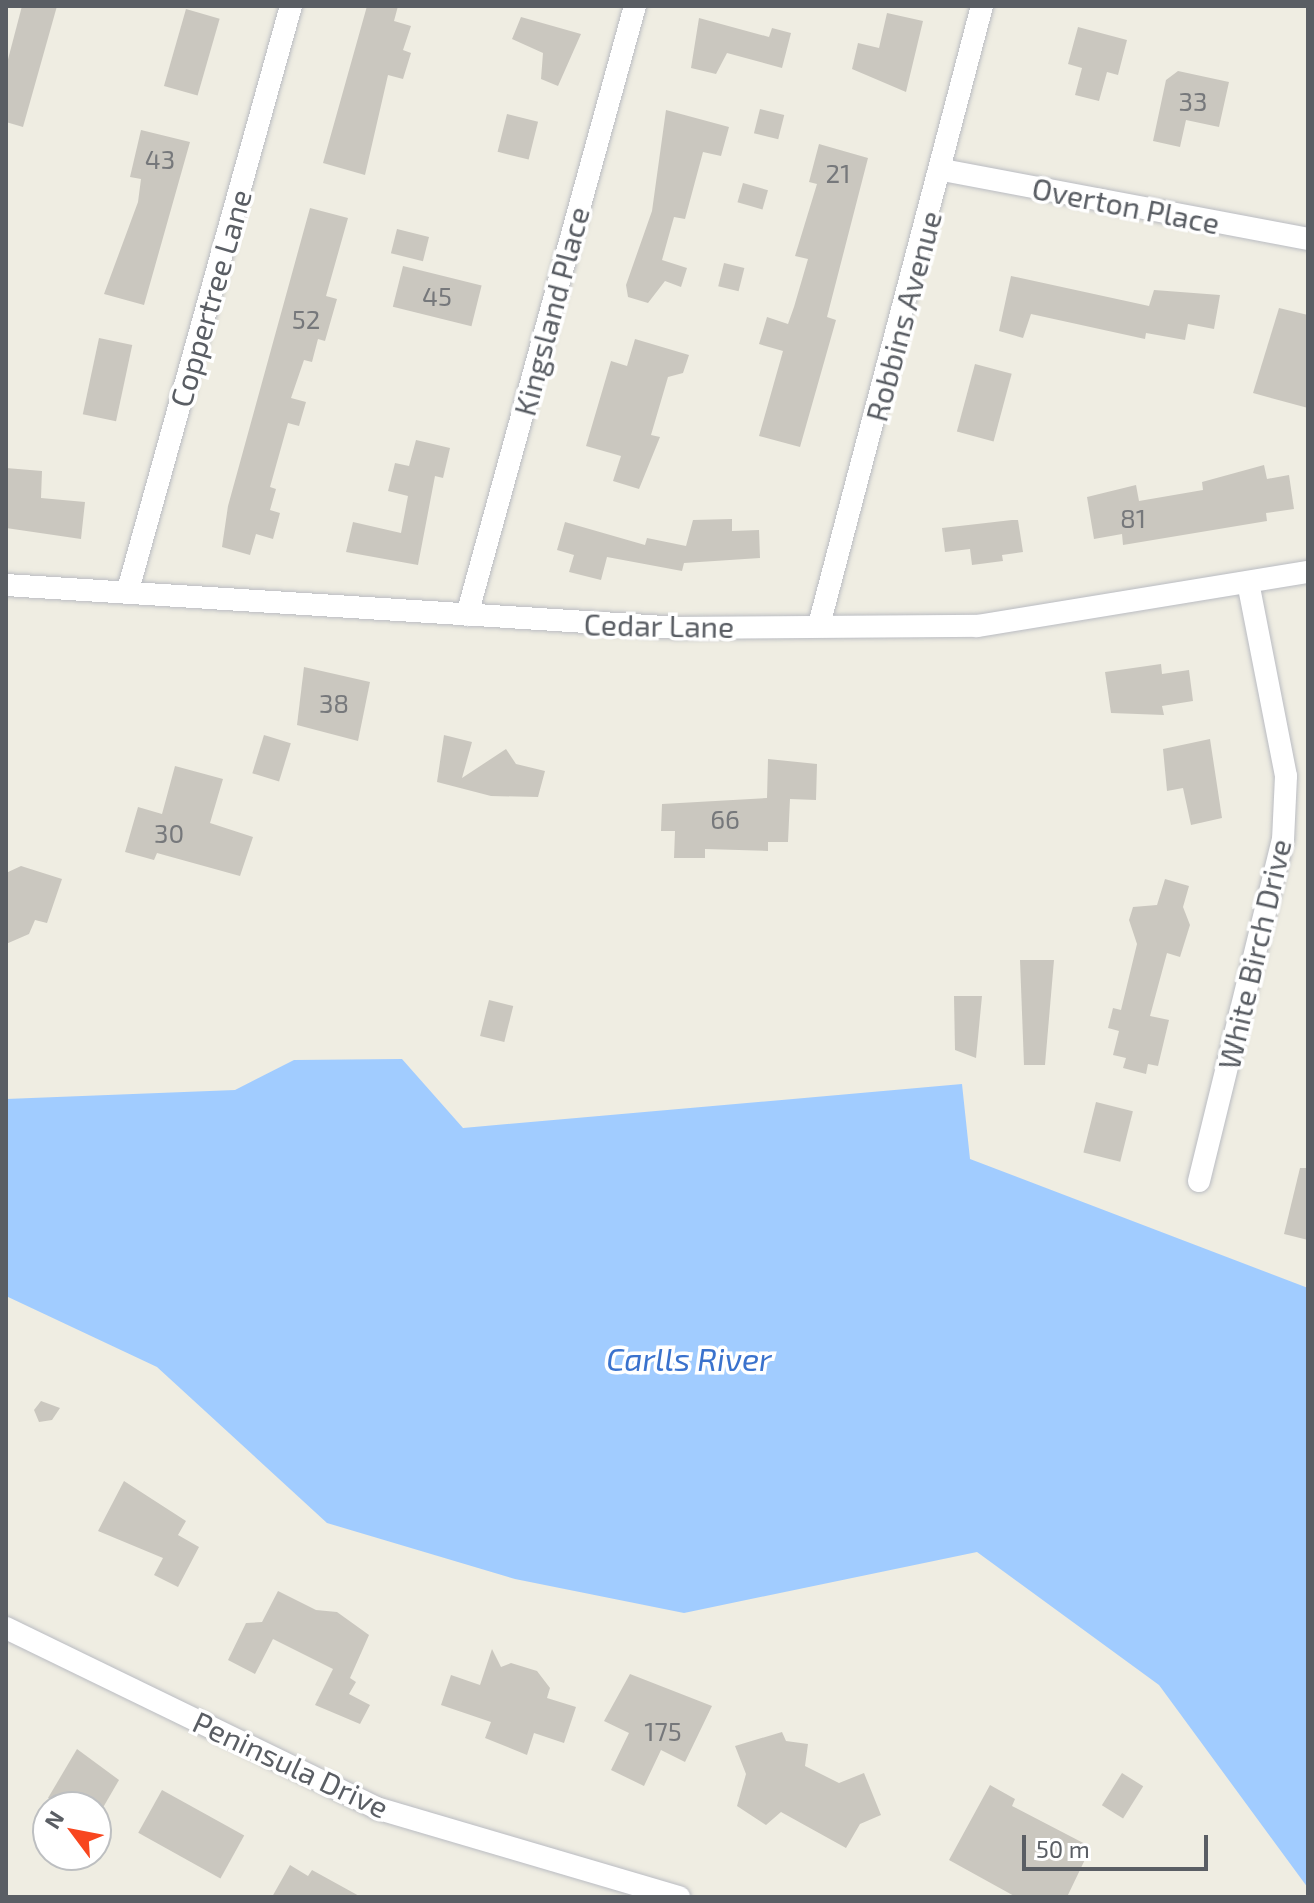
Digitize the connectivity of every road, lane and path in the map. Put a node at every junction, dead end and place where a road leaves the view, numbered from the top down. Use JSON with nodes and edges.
{"nodes":[{"id":1,"x":291,"y":6,"type":"edge"},
{"id":2,"x":635,"y":6,"type":"edge"},
{"id":3,"x":982,"y":6,"type":"edge"},
{"id":4,"x":943,"y":170,"type":"junction"},
{"id":5,"x":1308,"y":239,"type":"edge"},
{"id":6,"x":1308,"y":572,"type":"edge"},
{"id":7,"x":1248,"y":583,"type":"junction"},
{"id":8,"x":6,"y":585,"type":"edge"},
{"id":9,"x":128,"y":590,"type":"junction"},
{"id":10,"x":467,"y":615,"type":"junction"},
{"id":11,"x":819,"y":625,"type":"junction"},
{"id":12,"x":1199,"y":1181,"type":"dead end"},
{"id":13,"x":6,"y":1628,"type":"edge"},
{"id":14,"x":679,"y":1897,"type":"edge"}],
"edges":[{"from":1,"to":9,"type":"street","name":"Coppertree Lane"},
{"from":2,"to":10,"type":"street","name":"Kingsland Place"},
{"from":3,"to":4,"type":"street","name":"Robbins Avenue"},
{"from":4,"to":5,"type":"street","name":"Overton Place"},
{"from":4,"to":11,"type":"street","name":"Robbins Avenue"},
{"from":6,"to":7,"type":"street","name":"Cedar Lane"},
{"from":7,"to":11,"type":"street","name":"Cedar Lane"},
{"from":7,"to":12,"type":"street","name":"White Birch Drive"},
{"from":8,"to":9,"type":"street","name":"Cedar Lane"},
{"from":9,"to":10,"type":"street","name":"Cedar Lane"},
{"from":10,"to":11,"type":"street","name":"Cedar Lane"},
{"from":13,"to":14,"type":"street","name":"Peninsula Drive"}]}
